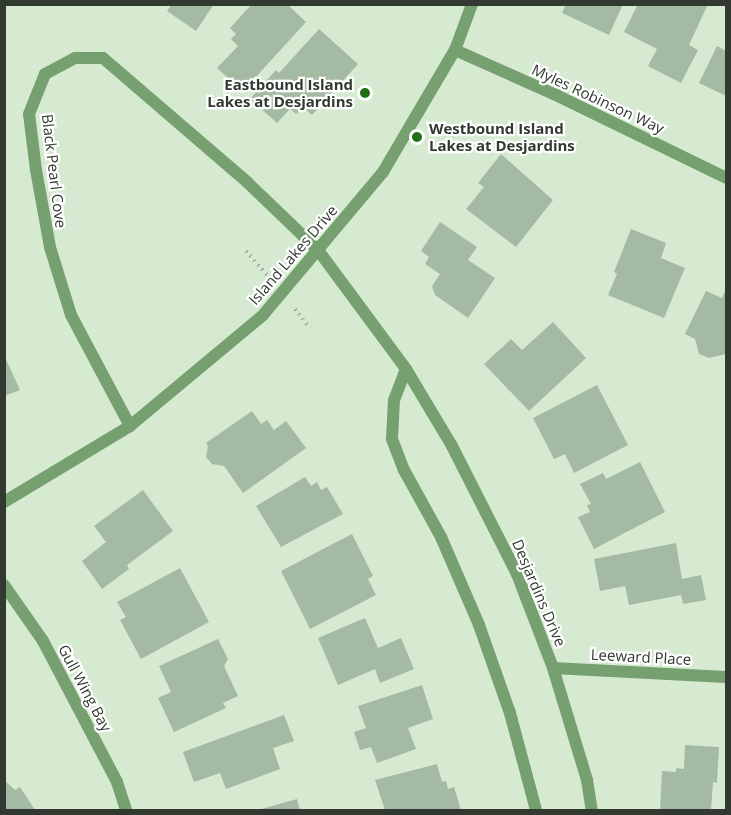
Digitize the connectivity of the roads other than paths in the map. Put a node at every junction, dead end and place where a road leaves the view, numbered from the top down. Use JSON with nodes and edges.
{"nodes":[{"id":1,"x":472,"y":4,"type":"edge"},
{"id":2,"x":455,"y":50,"type":"junction"},
{"id":3,"x":726,"y":178,"type":"edge"},
{"id":4,"x":318,"y":250,"type":"junction"},
{"id":5,"x":406,"y":369,"type":"junction"},
{"id":6,"x":130,"y":426,"type":"junction"},
{"id":7,"x":4,"y":502,"type":"edge"},
{"id":8,"x":4,"y":585,"type":"edge"},
{"id":9,"x":553,"y":668,"type":"junction"},
{"id":10,"x":726,"y":677,"type":"edge"},
{"id":11,"x":126,"y":810,"type":"edge"},
{"id":12,"x":536,"y":810,"type":"edge"},
{"id":13,"x":592,"y":810,"type":"edge"}],
"edges":[{"from":1,"to":2,"type":"street","name":"Island Lakes Drive"},
{"from":2,"to":3,"type":"street","name":"Myles Robinson Way"},
{"from":2,"to":4,"type":"street","name":"Island Lakes Drive"},
{"from":4,"to":5,"type":"street","name":"Desjardins Drive"},
{"from":4,"to":6,"type":"street","name":"Island Lakes Drive"},
{"from":4,"to":6,"type":"street","name":"Black Pearl Cove"},
{"from":5,"to":9,"type":"street","name":"Desjardins Drive"},
{"from":5,"to":12,"type":"street"},
{"from":6,"to":7,"type":"street","name":"Island Lakes Drive"},
{"from":8,"to":11,"type":"street","name":"Gull Wing Bay"},
{"from":9,"to":10,"type":"street","name":"Leeward Place"},
{"from":9,"to":13,"type":"street","name":"Desjardins Drive"}]}
